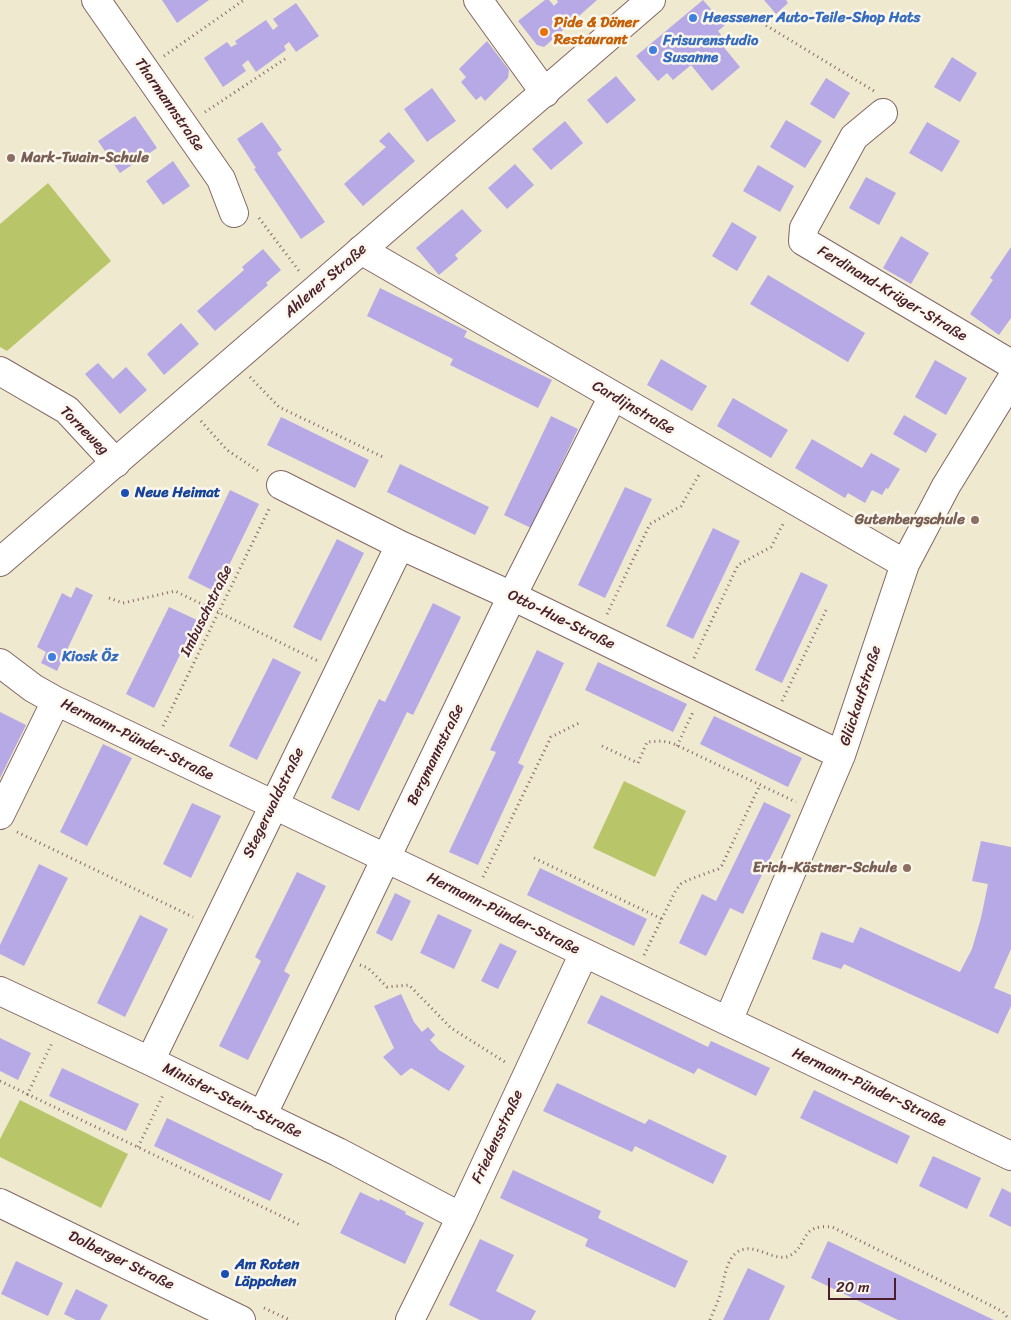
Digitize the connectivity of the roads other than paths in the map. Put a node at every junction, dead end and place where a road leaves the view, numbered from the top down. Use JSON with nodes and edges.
{"nodes":[{"id":1,"x":96,"y":0,"type":"edge"},
{"id":2,"x":478,"y":0,"type":"edge"},
{"id":3,"x":651,"y":0,"type":"edge"},
{"id":4,"x":545,"y":93,"type":"junction"},
{"id":5,"x":882,"y":113,"type":"road end"},
{"id":6,"x":234,"y":213,"type":"road end"},
{"id":7,"x":362,"y":250,"type":"junction"},
{"id":8,"x":1011,"y":364,"type":"edge"},
{"id":9,"x":0,"y":371,"type":"edge"},
{"id":10,"x":1011,"y":380,"type":"edge"},
{"id":11,"x":613,"y":396,"type":"junction"},
{"id":12,"x":116,"y":463,"type":"junction"},
{"id":13,"x":281,"y":485,"type":"road end"},
{"id":14,"x":400,"y":545,"type":"junction"},
{"id":15,"x":0,"y":562,"type":"edge"},
{"id":16,"x":905,"y":564,"type":"junction"},
{"id":17,"x":512,"y":596,"type":"junction"},
{"id":18,"x":0,"y":663,"type":"edge"},
{"id":19,"x":56,"y":700,"type":"junction"},
{"id":20,"x":841,"y":755,"type":"junction"},
{"id":21,"x":273,"y":805,"type":"junction"},
{"id":22,"x":4,"y":822,"type":"edge"},
{"id":23,"x":387,"y":857,"type":"junction"},
{"id":24,"x":584,"y":953,"type":"junction"},
{"id":25,"x":0,"y":991,"type":"edge"},
{"id":26,"x":728,"y":1021,"type":"junction"},
{"id":27,"x":162,"y":1067,"type":"junction"},
{"id":28,"x":262,"y":1116,"type":"junction"},
{"id":29,"x":1011,"y":1156,"type":"edge"},
{"id":30,"x":0,"y":1203,"type":"edge"},
{"id":31,"x":461,"y":1217,"type":"junction"},
{"id":32,"x":241,"y":1320,"type":"edge"},
{"id":33,"x":410,"y":1320,"type":"edge"}],
"edges":[{"from":1,"to":6,"type":"street","name":"Tharmannstraße"},
{"from":2,"to":4,"type":"street"},
{"from":3,"to":4,"type":"street","name":"Ahlener Straße"},
{"from":4,"to":7,"type":"street","name":"Ahlener Straße"},
{"from":5,"to":8,"type":"street","name":"Ferdinand-Krüger-Straße"},
{"from":7,"to":11,"type":"street","name":"Cardijnstraße"},
{"from":7,"to":12,"type":"street","name":"Ahlener Straße"},
{"from":9,"to":12,"type":"street","name":"Torneweg"},
{"from":10,"to":16,"type":"street","name":"Glückaufstraße"},
{"from":11,"to":16,"type":"street","name":"Cardijnstraße"},
{"from":11,"to":17,"type":"street","name":"Bergmannstraße"},
{"from":12,"to":15,"type":"street","name":"Ahlener Straße"},
{"from":13,"to":14,"type":"street","name":"Otto-Hue-Straße"},
{"from":14,"to":17,"type":"street","name":"Otto-Hue-Straße"},
{"from":14,"to":21,"type":"street","name":"Stegerwaldstraße"},
{"from":16,"to":20,"type":"street","name":"Glückaufstraße"},
{"from":17,"to":20,"type":"street","name":"Otto-Hue-Straße"},
{"from":17,"to":23,"type":"street","name":"Bergmannstraße"},
{"from":18,"to":19,"type":"street","name":"Hermann-Pünder-Straße"},
{"from":19,"to":21,"type":"street","name":"Hermann-Pünder-Straße"},
{"from":19,"to":22,"type":"street"},
{"from":20,"to":26,"type":"street","name":"Glückaufstraße"},
{"from":21,"to":23,"type":"street","name":"Hermann-Pünder-Straße"},
{"from":21,"to":27,"type":"street","name":"Stegerwaldstraße"},
{"from":23,"to":24,"type":"street","name":"Hermann-Pünder-Straße"},
{"from":23,"to":28,"type":"street","name":"Bergmannstraße"},
{"from":24,"to":26,"type":"street","name":"Hermann-Pünder-Straße"},
{"from":24,"to":31,"type":"street","name":"Friedensstraße"},
{"from":25,"to":27,"type":"street","name":"Minister-Stein-Straße"},
{"from":26,"to":29,"type":"street","name":"Hermann-Pünder-Straße"},
{"from":27,"to":28,"type":"street","name":"Minister-Stein-Straße"},
{"from":28,"to":31,"type":"street","name":"Minister-Stein-Straße"},
{"from":30,"to":32,"type":"street","name":"Dolberger Straße"},
{"from":31,"to":33,"type":"street","name":"Friedensstraße"}]}
